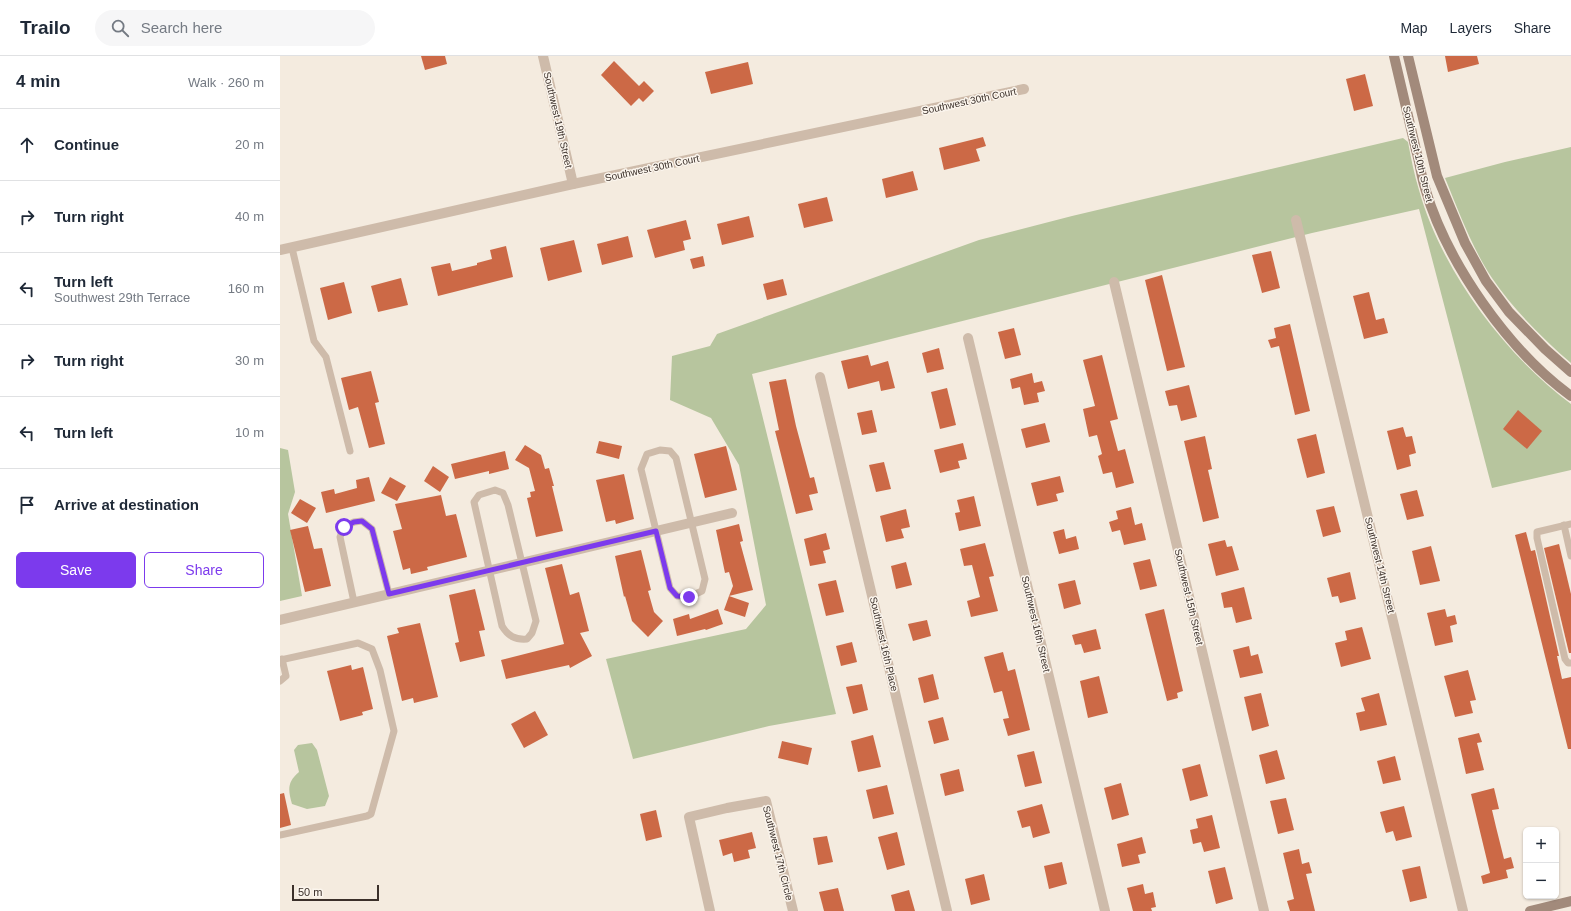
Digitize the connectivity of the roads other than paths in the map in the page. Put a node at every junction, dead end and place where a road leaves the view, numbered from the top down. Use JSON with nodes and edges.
{"nodes":[{"id":1,"x":543,"y":56,"type":"edge"},
{"id":2,"x":1394,"y":56,"type":"edge"},
{"id":3,"x":1408,"y":56,"type":"edge"},
{"id":4,"x":1024,"y":89,"type":"dead end"},
{"id":5,"x":1416,"y":89,"type":"junction"},
{"id":6,"x":1402,"y":92,"type":"junction"},
{"id":7,"x":573,"y":184,"type":"junction"},
{"id":8,"x":1296,"y":220,"type":"dead end"},
{"id":9,"x":292,"y":248,"type":"junction"},
{"id":10,"x":280,"y":250,"type":"edge"},
{"id":11,"x":1114,"y":282,"type":"dead end"},
{"id":12,"x":968,"y":338,"type":"dead end"},
{"id":13,"x":1543,"y":347,"type":"junction"},
{"id":14,"x":1530,"y":359,"type":"junction"},
{"id":15,"x":1571,"y":372,"type":"edge"},
{"id":16,"x":820,"y":377,"type":"dead end"},
{"id":17,"x":1571,"y":396,"type":"edge"},
{"id":18,"x":350,"y":451,"type":"dead end"},
{"id":19,"x":732,"y":513,"type":"dead end"},
{"id":20,"x":691,"y":522,"type":"junction"},
{"id":21,"x":1567,"y":525,"type":"edge"},
{"id":22,"x":656,"y":531,"type":"junction"},
{"id":23,"x":1571,"y":556,"type":"edge"},
{"id":24,"x":522,"y":562,"type":"junction"},
{"id":25,"x":489,"y":570,"type":"junction"},
{"id":26,"x":389,"y":594,"type":"junction"},
{"id":27,"x":354,"y":602,"type":"junction"},
{"id":28,"x":280,"y":620,"type":"edge"},
{"id":29,"x":281,"y":660,"type":"edge"},
{"id":30,"x":1571,"y":663,"type":"edge"},
{"id":31,"x":280,"y":681,"type":"edge"},
{"id":32,"x":280,"y":836,"type":"edge"},
{"id":33,"x":1571,"y":901,"type":"edge"},
{"id":34,"x":710,"y":911,"type":"edge"},
{"id":35,"x":793,"y":911,"type":"edge"},
{"id":36,"x":947,"y":911,"type":"edge"},
{"id":37,"x":1105,"y":911,"type":"edge"},
{"id":38,"x":1264,"y":911,"type":"edge"},
{"id":39,"x":1463,"y":911,"type":"edge"},
{"id":40,"x":1530,"y":911,"type":"edge"}],
"edges":[{"from":1,"to":7,"type":"street","name":"Southwest 19th Street"},
{"from":2,"to":6,"type":"street","name":"Southwest 10th Street"},
{"from":3,"to":5,"type":"street","name":"Southwest 10th Street"},
{"from":4,"to":7,"type":"street","name":"Southwest 30th Court"},
{"from":5,"to":6,"type":"street"},
{"from":5,"to":13,"type":"street","name":"Southwest 10th Street"},
{"from":6,"to":14,"type":"street","name":"Southwest 10th Street"},
{"from":7,"to":9,"type":"street","name":"Southwest 30th Court"},
{"from":8,"to":39,"type":"street","name":"Southwest 14th Street"},
{"from":9,"to":10,"type":"street","name":"Southwest 30th Court"},
{"from":9,"to":18,"type":"lane"},
{"from":11,"to":38,"type":"street","name":"Southwest 15th Street"},
{"from":12,"to":37,"type":"street","name":"Southwest 16th Street"},
{"from":13,"to":14,"type":"street"},
{"from":13,"to":15,"type":"street","name":"Southwest 10th Street"},
{"from":14,"to":17,"type":"street","name":"Southwest 10th Street"},
{"from":16,"to":36,"type":"street","name":"Southwest 16th Place"},
{"from":19,"to":20,"type":"street"},
{"from":20,"to":22,"type":"street"},
{"from":20,"to":22,"type":"lane"},
{"from":20,"to":22,"type":"lane"},
{"from":21,"to":23,"type":"lane"},
{"from":21,"to":30,"type":"lane"},
{"from":22,"to":24,"type":"street"},
{"from":24,"to":25,"type":"street"},
{"from":24,"to":25,"type":"lane"},
{"from":24,"to":25,"type":"lane"},
{"from":25,"to":26,"type":"street"},
{"from":26,"to":27,"type":"street"},
{"from":26,"to":27,"type":"lane"},
{"from":27,"to":28,"type":"street"},
{"from":29,"to":31,"type":"lane"},
{"from":29,"to":32,"type":"lane"},
{"from":33,"to":40,"type":"street"},
{"from":34,"to":35,"type":"street","name":"Southwest 17th Circle"}]}
